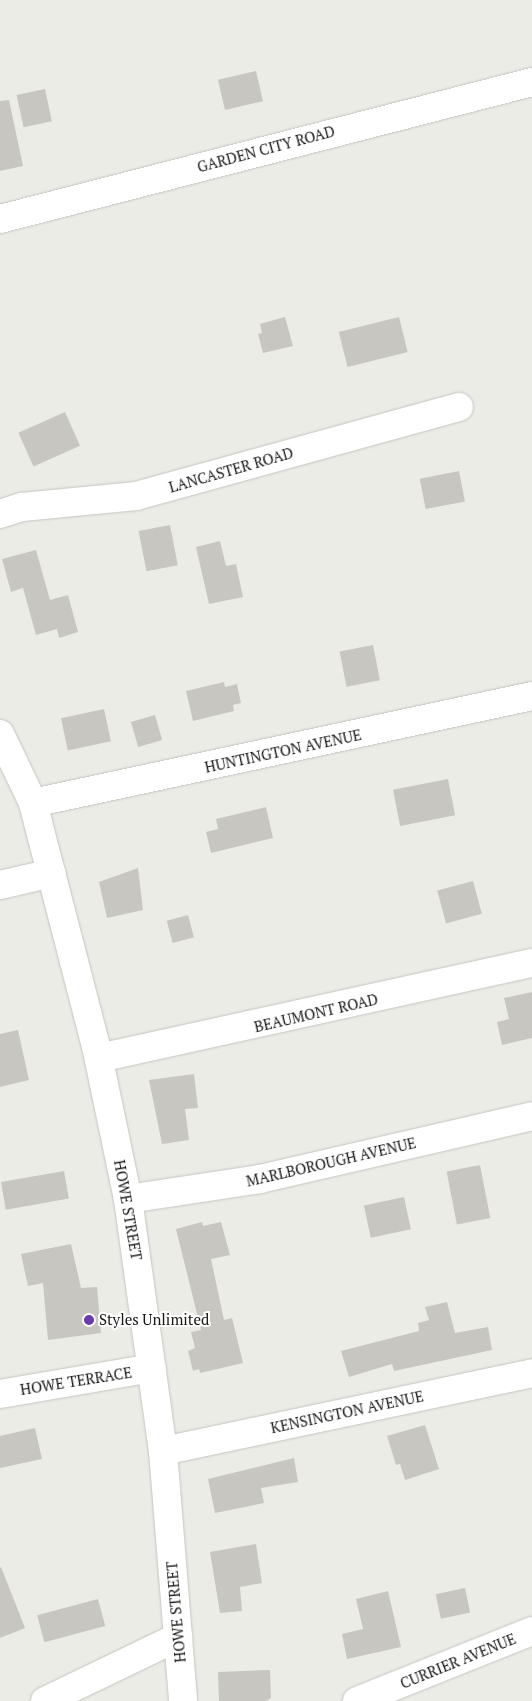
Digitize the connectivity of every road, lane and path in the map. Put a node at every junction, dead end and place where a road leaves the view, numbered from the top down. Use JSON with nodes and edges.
{"nodes":[{"id":1,"x":532,"y":82,"type":"edge"},
{"id":2,"x":0,"y":219,"type":"edge"},
{"id":3,"x":459,"y":407,"type":"dead end"},
{"id":4,"x":0,"y":514,"type":"edge"},
{"id":5,"x":532,"y":696,"type":"edge"},
{"id":6,"x":0,"y":734,"type":"edge"},
{"id":7,"x":33,"y":803,"type":"junction"},
{"id":8,"x":52,"y":873,"type":"junction"},
{"id":9,"x":0,"y":885,"type":"edge"},
{"id":10,"x":532,"y":963,"type":"edge"},
{"id":11,"x":99,"y":1058,"type":"junction"},
{"id":12,"x":532,"y":1116,"type":"edge"},
{"id":13,"x":128,"y":1199,"type":"junction"},
{"id":14,"x":152,"y":1368,"type":"junction"},
{"id":15,"x":532,"y":1374,"type":"edge"},
{"id":16,"x":0,"y":1394,"type":"edge"},
{"id":17,"x":163,"y":1451,"type":"junction"},
{"id":18,"x":532,"y":1631,"type":"edge"},
{"id":19,"x":178,"y":1637,"type":"junction"},
{"id":20,"x":45,"y":1701,"type":"edge"},
{"id":21,"x":183,"y":1701,"type":"edge"},
{"id":22,"x":357,"y":1701,"type":"edge"}],
"edges":[{"from":1,"to":2,"type":"street","name":"GARDEN CITY ROAD"},
{"from":3,"to":4,"type":"street","name":"LANCASTER ROAD"},
{"from":5,"to":7,"type":"street","name":"HUNTINGTON AVENUE"},
{"from":6,"to":7,"type":"street","name":"HOWE STREET"},
{"from":7,"to":8,"type":"street","name":"HOWE STREET"},
{"from":8,"to":9,"type":"street"},
{"from":8,"to":11,"type":"street","name":"HOWE STREET"},
{"from":10,"to":11,"type":"street","name":"BEAUMONT ROAD"},
{"from":11,"to":13,"type":"street","name":"HOWE STREET"},
{"from":12,"to":13,"type":"street","name":"MARLBOROUGH AVENUE"},
{"from":13,"to":14,"type":"street","name":"HOWE STREET"},
{"from":14,"to":16,"type":"street","name":"HOWE TERRACE"},
{"from":14,"to":17,"type":"street","name":"HOWE STREET"},
{"from":15,"to":17,"type":"street","name":"KENSINGTON AVENUE"},
{"from":17,"to":19,"type":"street","name":"HOWE STREET"},
{"from":18,"to":22,"type":"street","name":"CURRIER AVENUE"},
{"from":19,"to":20,"type":"street"},
{"from":19,"to":21,"type":"street","name":"HOWE STREET"}]}
